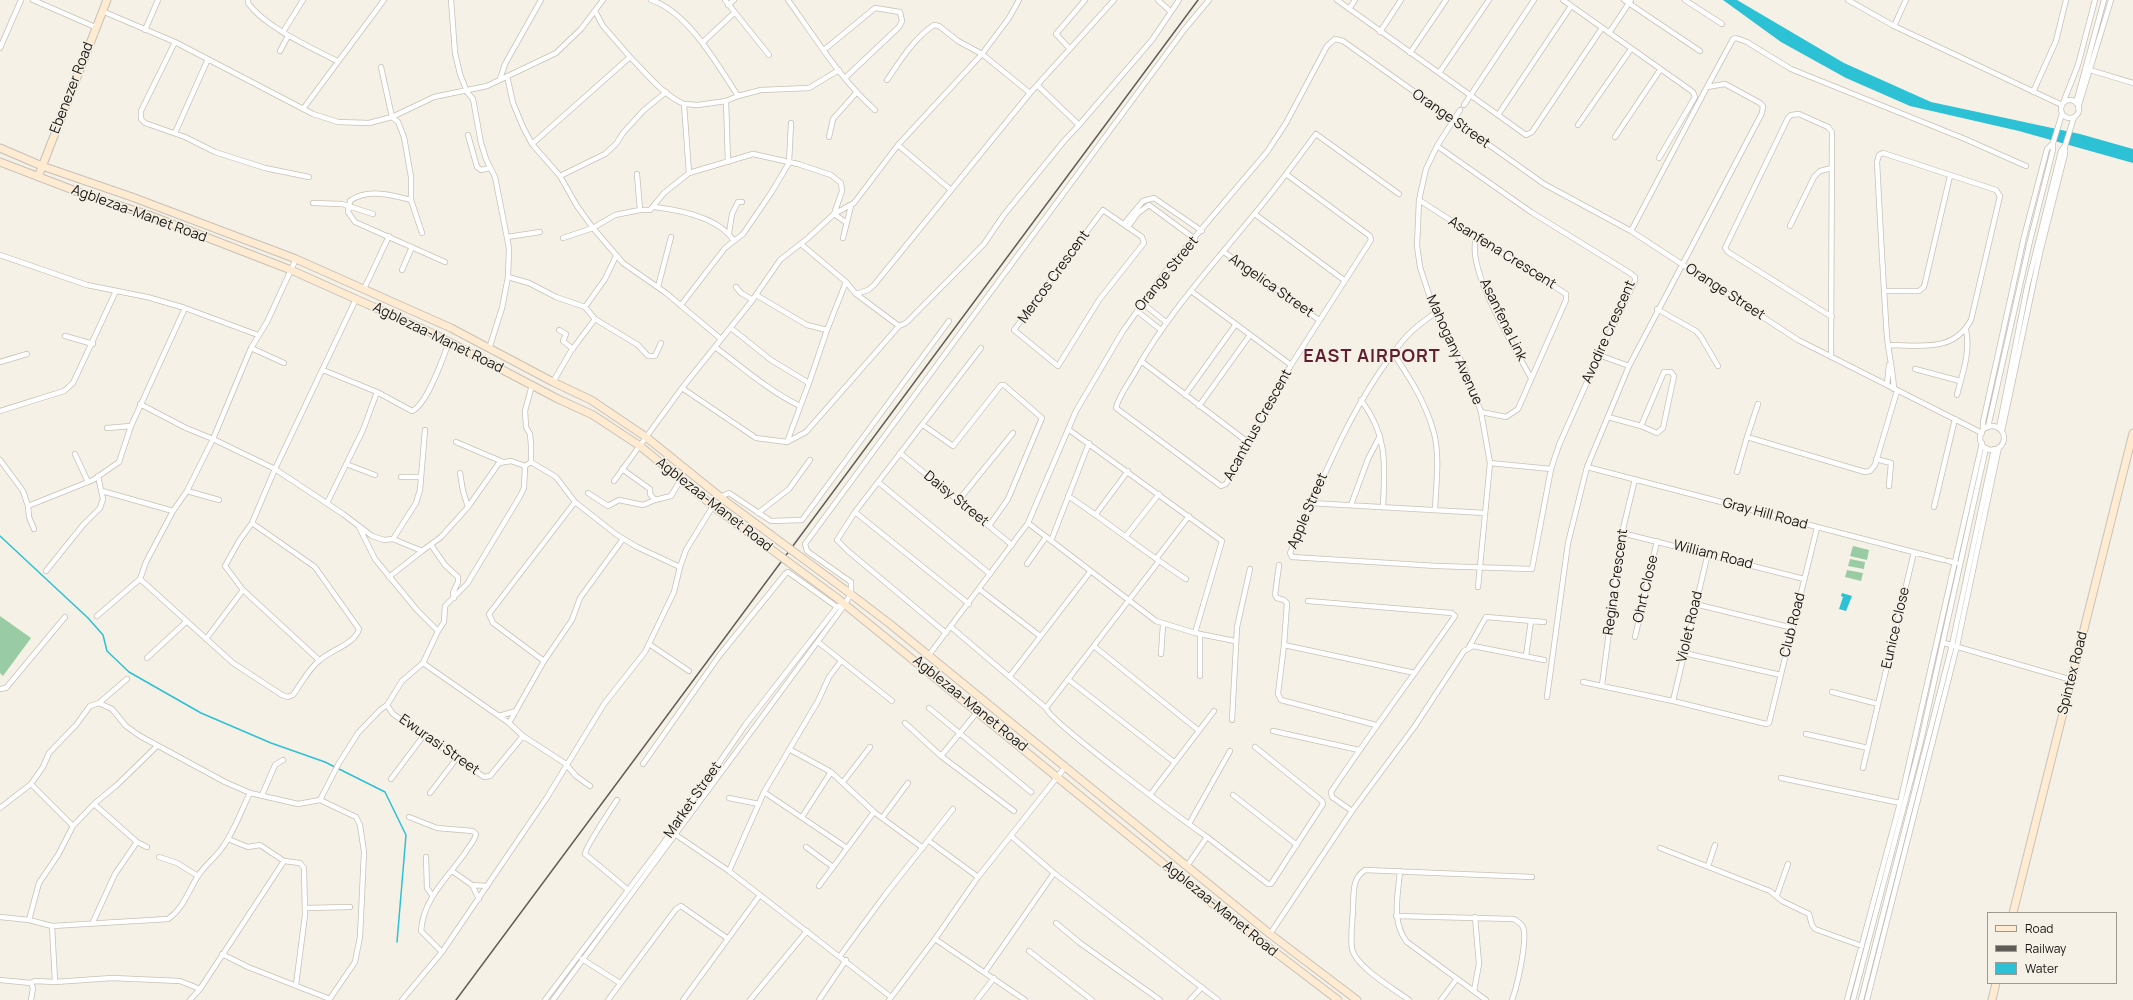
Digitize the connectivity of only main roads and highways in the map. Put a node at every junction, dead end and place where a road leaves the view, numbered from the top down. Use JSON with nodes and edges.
{"nodes":[{"id":1,"x":107,"y":0,"type":"edge"},
{"id":2,"x":0,"y":148,"type":"edge"},
{"id":3,"x":0,"y":162,"type":"edge"},
{"id":4,"x":42,"y":166,"type":"junction"},
{"id":5,"x":38,"y":177,"type":"junction"},
{"id":6,"x":2133,"y":433,"type":"edge"},
{"id":7,"x":2013,"y":912,"type":"edge"},
{"id":8,"x":1996,"y":984,"type":"edge"},
{"id":9,"x":1338,"y":1000,"type":"edge"},
{"id":10,"x":1357,"y":1000,"type":"edge"},
{"id":11,"x":1992,"y":1000,"type":"edge"}],
"edges":[{"from":1,"to":4,"type":"main road","name":"Ebenezer Road"},
{"from":2,"to":4,"type":"main road","name":"Agblezaa-Manet Road"},
{"from":3,"to":5,"type":"main road","name":"Agblezaa-Manet Road"},
{"from":4,"to":5,"type":"main road","name":"Ebenezer Road"},
{"from":4,"to":10,"type":"main road","name":"Agblezaa-Manet Road","bridge":true},
{"from":5,"to":9,"type":"main road","name":"Agblezaa-Manet Road","bridge":true},
{"from":6,"to":7,"type":"main road","name":"Spintex Road"},
{"from":8,"to":11,"type":"main road"}]}
